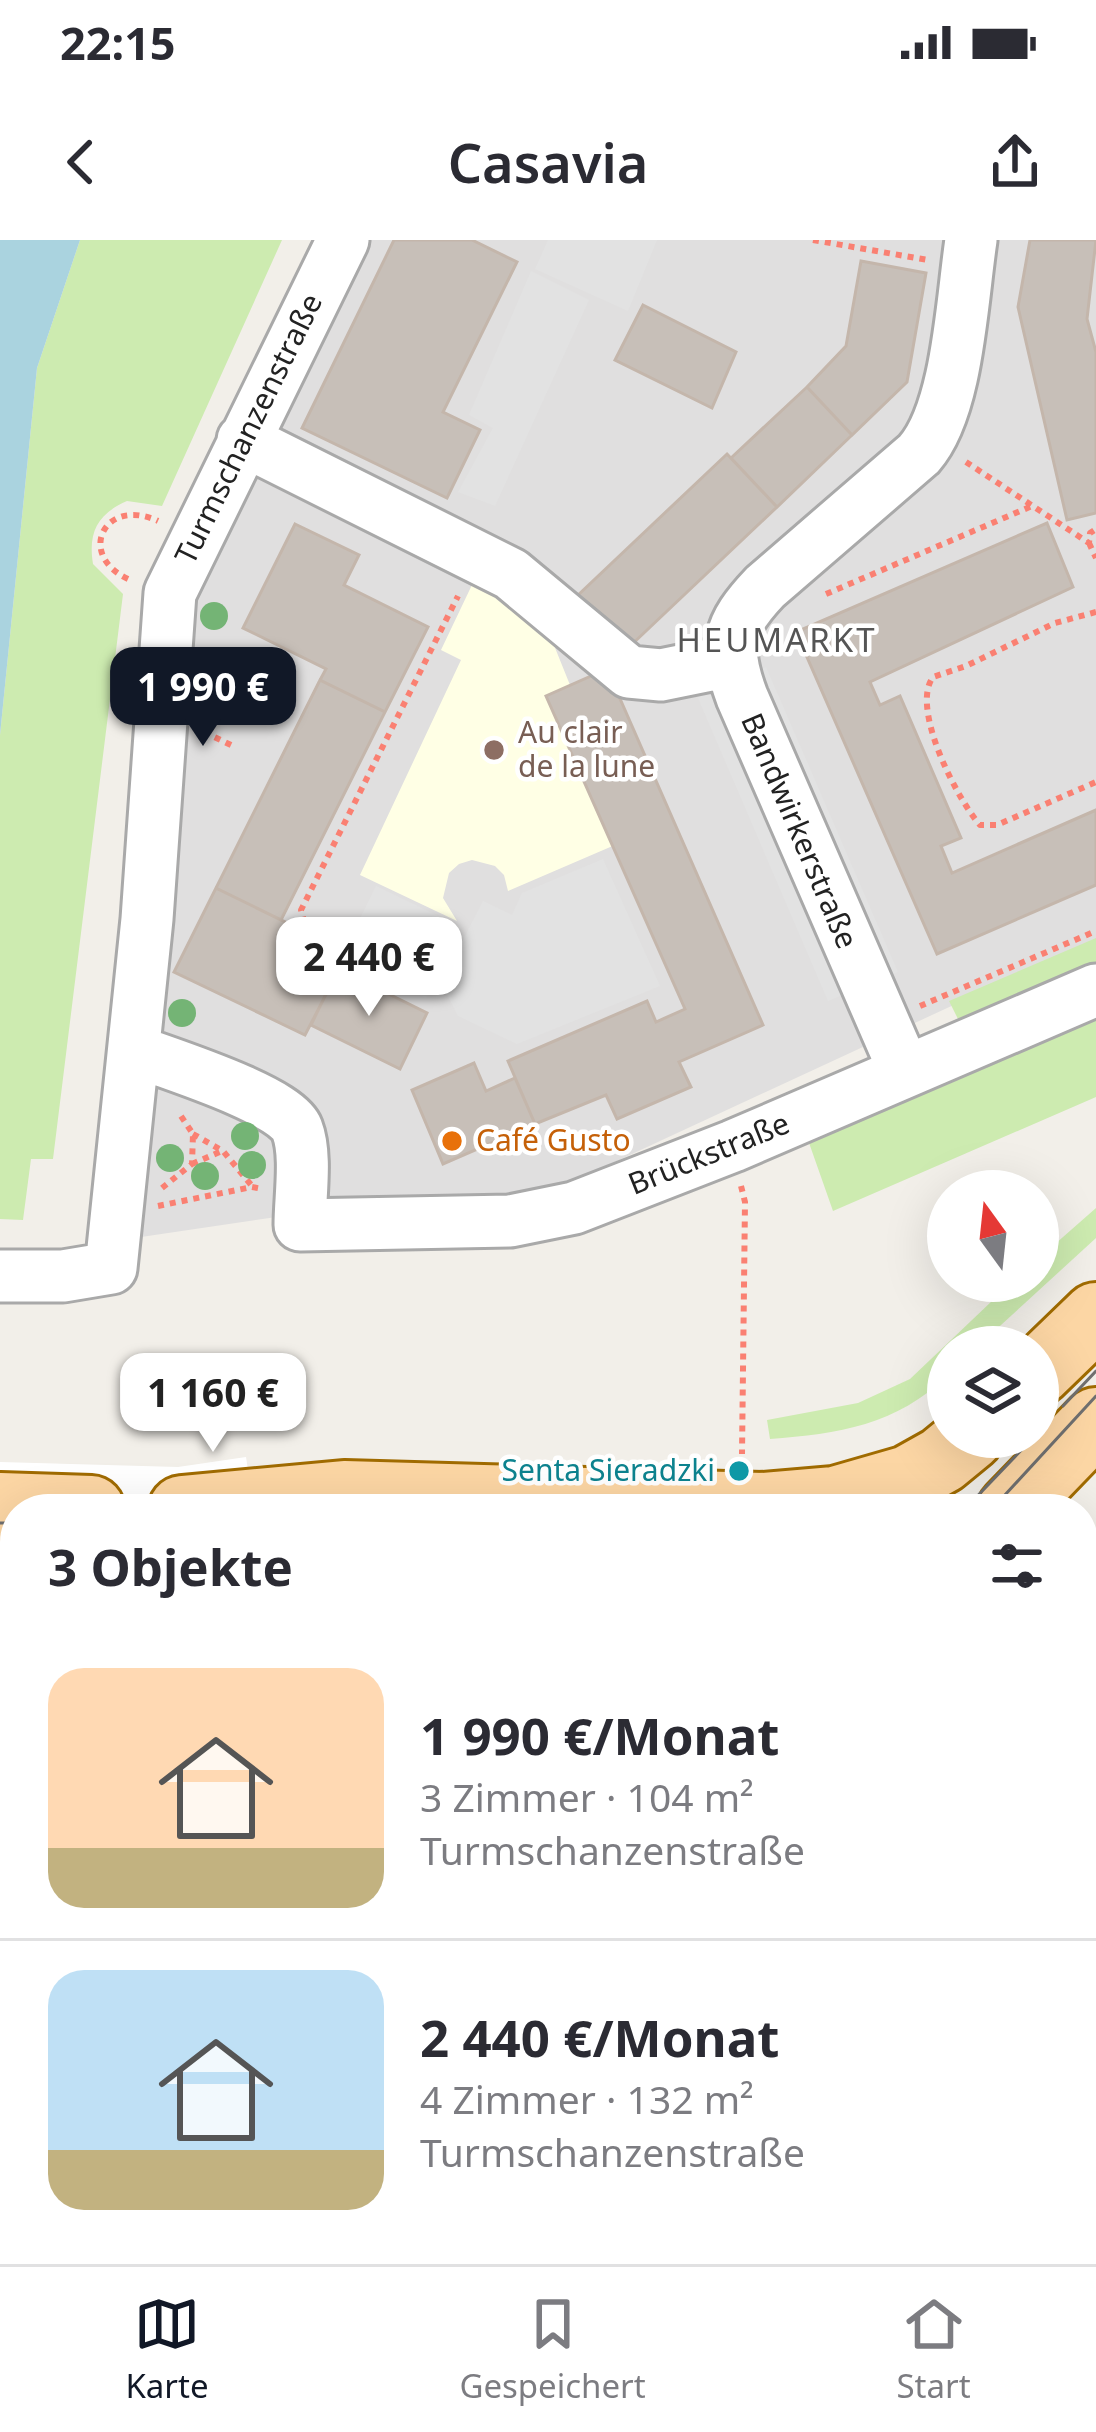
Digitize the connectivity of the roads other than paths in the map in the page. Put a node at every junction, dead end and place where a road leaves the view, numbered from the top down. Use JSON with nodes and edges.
{"nodes":[{"id":1,"x":344,"y":240,"type":"edge"},
{"id":2,"x":969,"y":253,"type":"edge"},
{"id":3,"x":243,"y":440,"type":"junction"},
{"id":4,"x":730,"y":662,"type":"junction"},
{"id":5,"x":1096,"y":990,"type":"edge"},
{"id":6,"x":135,"y":1052,"type":"junction"},
{"id":7,"x":905,"y":1072,"type":"junction"},
{"id":8,"x":0,"y":1276,"type":"edge"},
{"id":9,"x":1096,"y":1316,"type":"edge"},
{"id":10,"x":1059,"y":1352,"type":"edge"},
{"id":11,"x":1096,"y":1421,"type":"edge"},
{"id":12,"x":942,"y":1458,"type":"edge"},
{"id":13,"x":962,"y":1458,"type":"edge"},
{"id":14,"x":344,"y":1494,"type":"edge"},
{"id":15,"x":758,"y":1494,"type":"edge"},
{"id":16,"x":864,"y":1494,"type":"edge"},
{"id":17,"x":941,"y":1494,"type":"edge"},
{"id":18,"x":1025,"y":1494,"type":"edge"}],
"edges":[{"from":1,"to":3,"type":"street","name":"Turmschanzenstraße"},
{"from":2,"to":4,"type":"street"},
{"from":3,"to":4,"type":"street"},
{"from":3,"to":6,"type":"street","name":"Turmschanzenstraße"},
{"from":4,"to":7,"type":"street","name":"Bandwirkerstraße"},
{"from":5,"to":7,"type":"street","name":"Brückstraße"},
{"from":6,"to":7,"type":"street","name":"Brückstraße"},
{"from":6,"to":8,"type":"street","name":"Turmschanzenstraße"},
{"from":9,"to":10,"type":"main road"},
{"from":11,"to":18,"type":"main road"},
{"from":12,"to":16,"type":"main road"},
{"from":13,"to":17,"type":"main road"},
{"from":14,"to":15,"type":"main road"}]}
